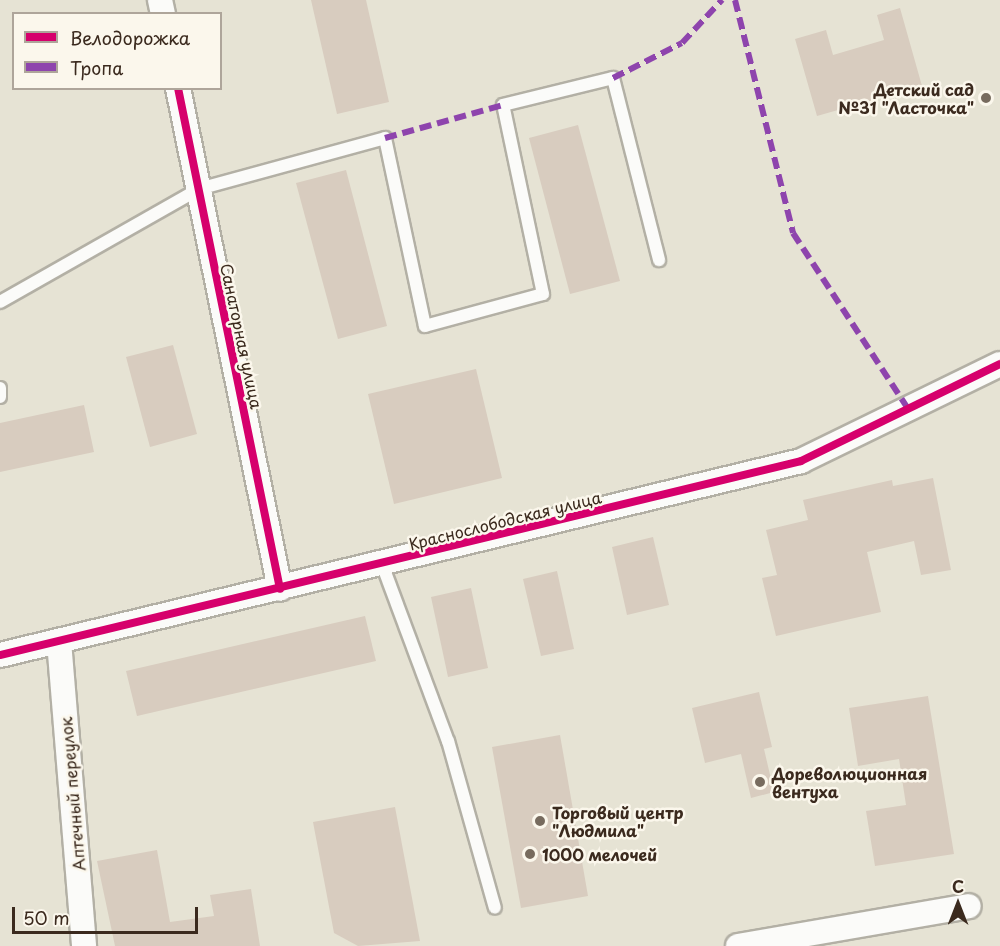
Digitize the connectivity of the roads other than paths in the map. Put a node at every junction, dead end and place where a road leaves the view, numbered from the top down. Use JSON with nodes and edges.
{"nodes":[{"id":1,"x":178,"y":90,"type":"edge"},
{"id":2,"x":199,"y":189,"type":"junction"},
{"id":3,"x":659,"y":260,"type":"dead end"},
{"id":4,"x":0,"y":302,"type":"edge"},
{"id":5,"x":1000,"y":364,"type":"edge"},
{"id":6,"x":0,"y":388,"type":"edge"},
{"id":7,"x":0,"y":397,"type":"edge"},
{"id":8,"x":382,"y":564,"type":"junction"},
{"id":9,"x":280,"y":590,"type":"junction"},
{"id":10,"x":59,"y":641,"type":"junction"},
{"id":11,"x":0,"y":655,"type":"edge"},
{"id":12,"x":969,"y":906,"type":"dead end"},
{"id":13,"x":495,"y":908,"type":"dead end"},
{"id":14,"x":84,"y":946,"type":"edge"},
{"id":15,"x":738,"y":946,"type":"edge"}],
"edges":[{"from":1,"to":2,"type":"street","name":"Санаторная улица"},
{"from":2,"to":3,"type":"lane"},
{"from":2,"to":4,"type":"lane"},
{"from":2,"to":9,"type":"street","name":"Санаторная улица"},
{"from":5,"to":8,"type":"street","name":"Краснослободская улица"},
{"from":6,"to":7,"type":"lane"},
{"from":8,"to":9,"type":"street","name":"Краснослободская улица"},
{"from":8,"to":13,"type":"lane"},
{"from":9,"to":10,"type":"street","name":"Краснослободская улица"},
{"from":10,"to":11,"type":"street","name":"Краснослободская улица"},
{"from":10,"to":14,"type":"street","name":"Аптечный переулок"},
{"from":12,"to":15,"type":"street"}]}
